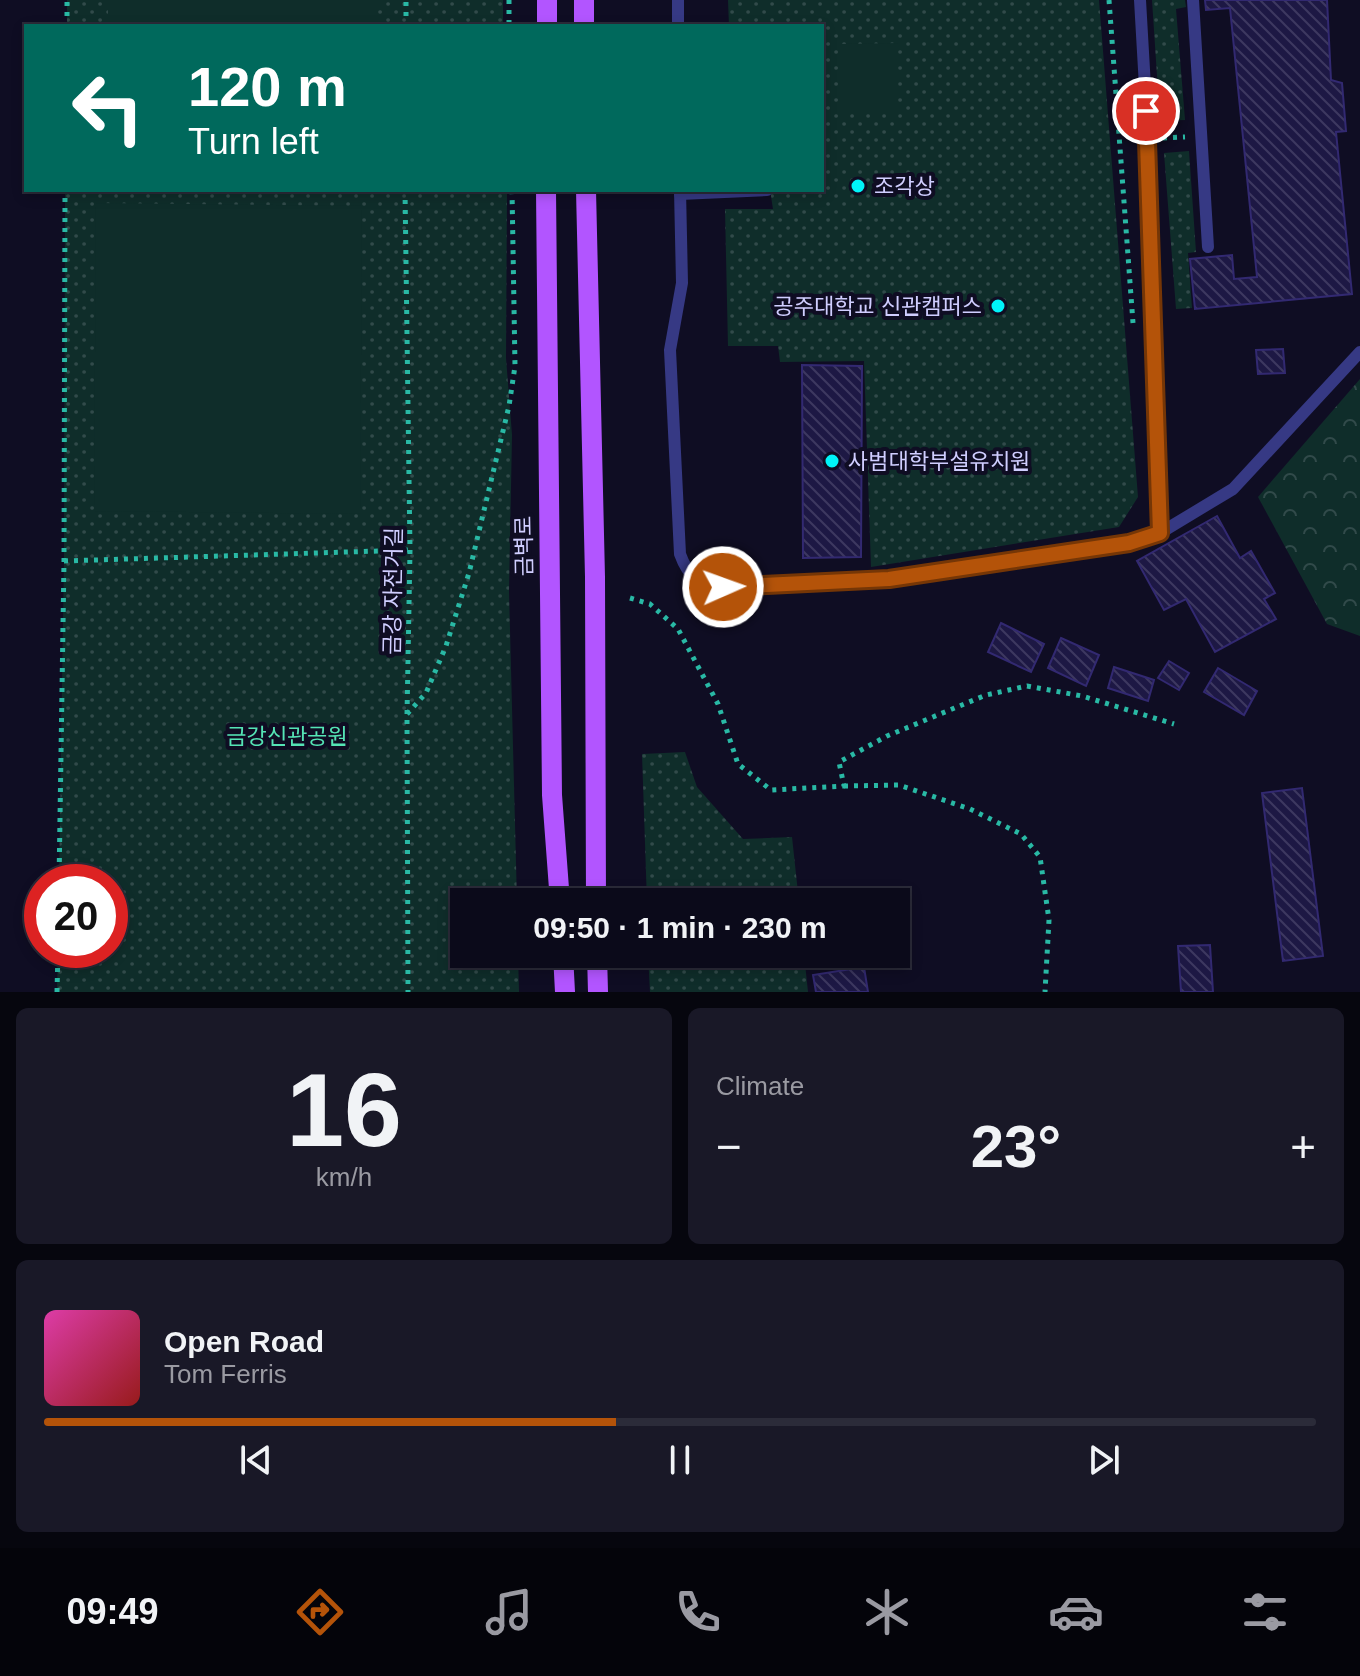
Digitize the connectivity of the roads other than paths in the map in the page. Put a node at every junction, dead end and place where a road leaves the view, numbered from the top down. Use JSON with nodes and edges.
{"nodes":[{"id":1,"x":547,"y":0,"type":"edge"},
{"id":2,"x":584,"y":0,"type":"edge"},
{"id":3,"x":678,"y":0,"type":"edge"},
{"id":4,"x":1140,"y":0,"type":"edge"},
{"id":5,"x":1193,"y":0,"type":"edge"},
{"id":6,"x":547,"y":24,"type":"edge"},
{"id":7,"x":584,"y":24,"type":"edge"},
{"id":8,"x":678,"y":24,"type":"edge"},
{"id":9,"x":546,"y":192,"type":"edge"},
{"id":10,"x":586,"y":192,"type":"edge"},
{"id":11,"x":680,"y":192,"type":"edge"},
{"id":12,"x":1208,"y":247,"type":"dead end"},
{"id":13,"x":1360,"y":352,"type":"edge"},
{"id":14,"x":1160,"y":533,"type":"junction"},
{"id":15,"x":559,"y":888,"type":"edge"},
{"id":16,"x":596,"y":888,"type":"edge"},
{"id":17,"x":564,"y":968,"type":"edge"},
{"id":18,"x":597,"y":968,"type":"edge"},
{"id":19,"x":565,"y":992,"type":"edge"},
{"id":20,"x":598,"y":992,"type":"edge"}],
"edges":[{"from":1,"to":6,"type":"main road"},
{"from":2,"to":7,"type":"main road"},
{"from":3,"to":8,"type":"lane"},
{"from":4,"to":14,"type":"lane"},
{"from":5,"to":12,"type":"lane"},
{"from":9,"to":15,"type":"main road","name":"금벽로"},
{"from":10,"to":16,"type":"main road"},
{"from":11,"to":14,"type":"lane"},
{"from":13,"to":14,"type":"lane"},
{"from":17,"to":19,"type":"main road"},
{"from":18,"to":20,"type":"main road"}]}
